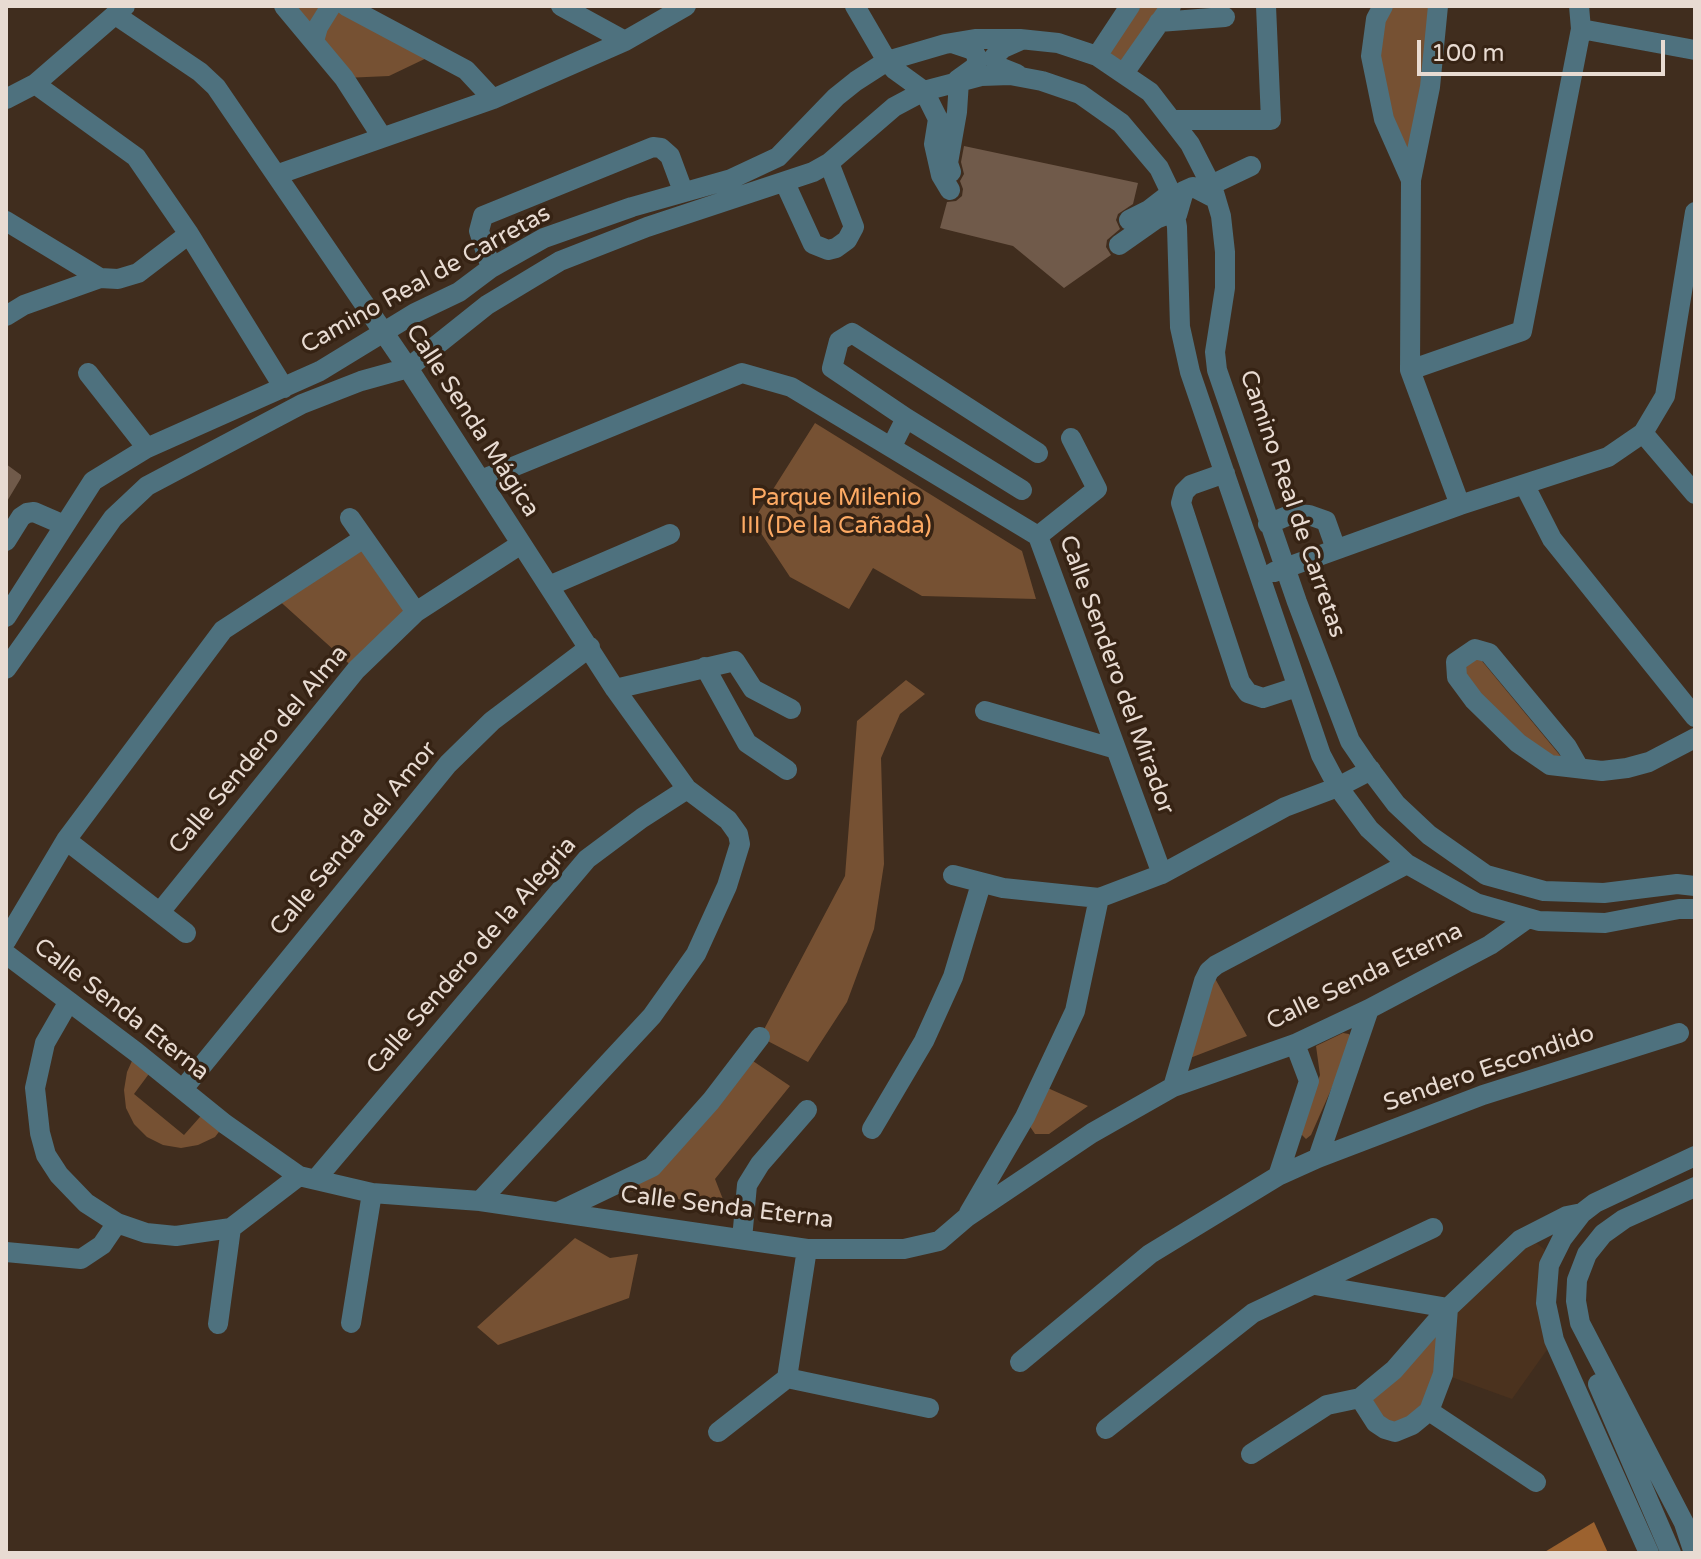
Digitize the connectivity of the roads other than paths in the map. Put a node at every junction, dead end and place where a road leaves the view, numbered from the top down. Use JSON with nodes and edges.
{"nodes":[{"id":1,"x":284,"y":6,"type":"edge"},
{"id":2,"x":331,"y":6,"type":"edge"},
{"id":3,"x":346,"y":6,"type":"edge"},
{"id":4,"x":561,"y":6,"type":"edge"},
{"id":5,"x":686,"y":6,"type":"edge"},
{"id":6,"x":855,"y":6,"type":"edge"},
{"id":7,"x":1130,"y":6,"type":"edge"},
{"id":8,"x":1266,"y":6,"type":"edge"},
{"id":9,"x":1383,"y":6,"type":"edge"},
{"id":10,"x":1438,"y":6,"type":"edge"},
{"id":11,"x":1579,"y":6,"type":"edge"},
{"id":12,"x":121,"y":11,"type":"edge"},
{"id":13,"x":1165,"y":14,"type":"edge"},
{"id":14,"x":1225,"y":17,"type":"dead end"},
{"id":15,"x":1581,"y":29,"type":"junction"},
{"id":16,"x":1025,"y":39,"type":"junction"},
{"id":17,"x":314,"y":41,"type":"junction"},
{"id":18,"x":625,"y":41,"type":"junction"},
{"id":19,"x":952,"y":43,"type":"junction"},
{"id":20,"x":1695,"y":50,"type":"edge"},
{"id":21,"x":1097,"y":56,"type":"junction"},
{"id":22,"x":887,"y":61,"type":"junction"},
{"id":23,"x":1124,"y":73,"type":"junction"},
{"id":24,"x":1025,"y":77,"type":"junction"},
{"id":25,"x":956,"y":82,"type":"junction"},
{"id":26,"x":35,"y":84,"type":"junction"},
{"id":27,"x":924,"y":91,"type":"junction"},
{"id":28,"x":6,"y":99,"type":"edge"},
{"id":29,"x":493,"y":99,"type":"junction"},
{"id":30,"x":1174,"y":120,"type":"junction"},
{"id":31,"x":382,"y":137,"type":"junction"},
{"id":32,"x":1190,"y":144,"type":"junction"},
{"id":33,"x":829,"y":163,"type":"junction"},
{"id":34,"x":1157,"y":166,"type":"junction"},
{"id":35,"x":1251,"y":166,"type":"dead end"},
{"id":36,"x":276,"y":175,"type":"junction"},
{"id":37,"x":1411,"y":180,"type":"junction"},
{"id":38,"x":785,"y":183,"type":"junction"},
{"id":39,"x":683,"y":191,"type":"junction"},
{"id":40,"x":1214,"y":192,"type":"junction"},
{"id":41,"x":1174,"y":209,"type":"junction"},
{"id":42,"x":1695,"y":212,"type":"edge"},
{"id":43,"x":1129,"y":220,"type":"dead end"},
{"id":44,"x":6,"y":221,"type":"edge"},
{"id":45,"x":189,"y":234,"type":"junction"},
{"id":46,"x":1119,"y":245,"type":"dead end"},
{"id":47,"x":491,"y":268,"type":"junction"},
{"id":48,"x":100,"y":278,"type":"junction"},
{"id":49,"x":1688,"y":301,"type":"edge"},
{"id":50,"x":6,"y":316,"type":"edge"},
{"id":51,"x":383,"y":332,"type":"junction"},
{"id":52,"x":408,"y":368,"type":"junction"},
{"id":53,"x":1410,"y":370,"type":"junction"},
{"id":54,"x":88,"y":373,"type":"dead end"},
{"id":55,"x":284,"y":388,"type":"junction"},
{"id":56,"x":906,"y":418,"type":"junction"},
{"id":57,"x":1643,"y":433,"type":"junction"},
{"id":58,"x":1071,"y":438,"type":"dead end"},
{"id":59,"x":892,"y":446,"type":"junction"},
{"id":60,"x":147,"y":448,"type":"junction"},
{"id":61,"x":1038,"y":453,"type":"dead end"},
{"id":62,"x":1225,"y":473,"type":"junction"},
{"id":63,"x":481,"y":480,"type":"junction"},
{"id":64,"x":1525,"y":486,"type":"junction"},
{"id":65,"x":1022,"y":490,"type":"dead end"},
{"id":66,"x":1695,"y":494,"type":"edge"},
{"id":67,"x":1460,"y":505,"type":"junction"},
{"id":68,"x":350,"y":518,"type":"dead end"},
{"id":69,"x":1268,"y":524,"type":"junction"},
{"id":70,"x":64,"y":525,"type":"junction"},
{"id":71,"x":670,"y":534,"type":"dead end"},
{"id":72,"x":1038,"y":536,"type":"junction"},
{"id":73,"x":364,"y":538,"type":"junction"},
{"id":74,"x":6,"y":541,"type":"edge"},
{"id":75,"x":521,"y":544,"type":"junction"},
{"id":76,"x":1336,"y":549,"type":"junction"},
{"id":77,"x":1284,"y":568,"type":"junction"},
{"id":78,"x":1259,"y":578,"type":"junction"},
{"id":79,"x":549,"y":586,"type":"junction"},
{"id":80,"x":416,"y":612,"type":"junction"},
{"id":81,"x":6,"y":617,"type":"edge"},
{"id":82,"x":590,"y":647,"type":"junction"},
{"id":83,"x":705,"y":667,"type":"junction"},
{"id":84,"x":6,"y":669,"type":"edge"},
{"id":85,"x":1297,"y":687,"type":"junction"},
{"id":86,"x":615,"y":689,"type":"junction"},
{"id":87,"x":791,"y":709,"type":"dead end"},
{"id":88,"x":985,"y":711,"type":"dead end"},
{"id":89,"x":1695,"y":717,"type":"edge"},
{"id":90,"x":1695,"y":738,"type":"edge"},
{"id":91,"x":1352,"y":745,"type":"junction"},
{"id":92,"x":1116,"y":749,"type":"junction"},
{"id":93,"x":1321,"y":755,"type":"junction"},
{"id":94,"x":1579,"y":768,"type":"junction"},
{"id":95,"x":787,"y":770,"type":"dead end"},
{"id":96,"x":1371,"y":770,"type":"junction"},
{"id":97,"x":1338,"y":787,"type":"junction"},
{"id":98,"x":687,"y":789,"type":"junction"},
{"id":99,"x":1388,"y":790,"type":"junction"},
{"id":100,"x":1363,"y":819,"type":"junction"},
{"id":101,"x":66,"y":840,"type":"junction"},
{"id":102,"x":1407,"y":864,"type":"junction"},
{"id":103,"x":1695,"y":872,"type":"edge"},
{"id":104,"x":1162,"y":874,"type":"junction"},
{"id":105,"x":953,"y":875,"type":"dead end"},
{"id":106,"x":981,"y":884,"type":"junction"},
{"id":107,"x":1670,"y":885,"type":"junction"},
{"id":108,"x":1695,"y":886,"type":"edge"},
{"id":109,"x":1099,"y":898,"type":"junction"},
{"id":110,"x":1695,"y":909,"type":"edge"},
{"id":111,"x":160,"y":912,"type":"junction"},
{"id":112,"x":1528,"y":918,"type":"junction"},
{"id":113,"x":186,"y":933,"type":"dead end"},
{"id":114,"x":6,"y":941,"type":"edge"},
{"id":115,"x":6,"y":954,"type":"edge"},
{"id":116,"x":68,"y":1003,"type":"junction"},
{"id":117,"x":1369,"y":1009,"type":"junction"},
{"id":118,"x":1679,"y":1033,"type":"dead end"},
{"id":119,"x":760,"y":1037,"type":"dead end"},
{"id":120,"x":1295,"y":1044,"type":"junction"},
{"id":121,"x":1173,"y":1087,"type":"junction"},
{"id":122,"x":183,"y":1089,"type":"junction"},
{"id":123,"x":807,"y":1110,"type":"dead end"},
{"id":124,"x":872,"y":1129,"type":"dead end"},
{"id":125,"x":1695,"y":1156,"type":"edge"},
{"id":126,"x":1318,"y":1158,"type":"junction"},
{"id":127,"x":1278,"y":1176,"type":"junction"},
{"id":128,"x":307,"y":1177,"type":"junction"},
{"id":129,"x":1695,"y":1187,"type":"edge"},
{"id":130,"x":372,"y":1193,"type":"junction"},
{"id":131,"x":480,"y":1201,"type":"junction"},
{"id":132,"x":560,"y":1211,"type":"junction"},
{"id":133,"x":1582,"y":1213,"type":"junction"},
{"id":134,"x":967,"y":1217,"type":"junction"},
{"id":135,"x":117,"y":1223,"type":"junction"},
{"id":136,"x":231,"y":1228,"type":"junction"},
{"id":137,"x":1433,"y":1228,"type":"dead end"},
{"id":138,"x":742,"y":1239,"type":"junction"},
{"id":139,"x":1520,"y":1240,"type":"junction"},
{"id":140,"x":807,"y":1249,"type":"junction"},
{"id":141,"x":6,"y":1252,"type":"edge"},
{"id":142,"x":1549,"y":1265,"type":"junction"},
{"id":143,"x":1315,"y":1285,"type":"junction"},
{"id":144,"x":1448,"y":1308,"type":"junction"},
{"id":145,"x":351,"y":1323,"type":"dead end"},
{"id":146,"x":1580,"y":1323,"type":"junction"},
{"id":147,"x":218,"y":1324,"type":"dead end"},
{"id":148,"x":1020,"y":1362,"type":"dead end"},
{"id":149,"x":787,"y":1378,"type":"junction"},
{"id":150,"x":1360,"y":1398,"type":"junction"},
{"id":151,"x":929,"y":1408,"type":"dead end"},
{"id":152,"x":1429,"y":1411,"type":"junction"},
{"id":153,"x":1106,"y":1429,"type":"dead end"},
{"id":154,"x":718,"y":1432,"type":"dead end"},
{"id":155,"x":1251,"y":1454,"type":"dead end"},
{"id":156,"x":1536,"y":1482,"type":"dead end"},
{"id":157,"x":1649,"y":1553,"type":"edge"},
{"id":158,"x":1671,"y":1553,"type":"edge"},
{"id":159,"x":1694,"y":1553,"type":"edge"}],
"edges":[{"from":1,"to":17,"type":"street"},
{"from":2,"to":17,"type":"street"},
{"from":3,"to":29,"type":"street"},
{"from":4,"to":18,"type":"street"},
{"from":5,"to":18,"type":"street"},
{"from":6,"to":22,"type":"street"},
{"from":7,"to":21,"type":"street"},
{"from":8,"to":30,"type":"street"},
{"from":9,"to":37,"type":"street"},
{"from":10,"to":37,"type":"street"},
{"from":11,"to":15,"type":"street"},
{"from":12,"to":26,"type":"street"},
{"from":12,"to":36,"type":"street","name":"Calle Senda Mágica"},
{"from":13,"to":14,"type":"street"},
{"from":13,"to":23,"type":"street"},
{"from":15,"to":20,"type":"street"},
{"from":15,"to":53,"type":"street"},
{"from":16,"to":19,"type":"street","name":"Camino Real de Carretas"},
{"from":16,"to":21,"type":"street","name":"Camino Real de Carretas"},
{"from":16,"to":24,"type":"street"},
{"from":17,"to":31,"type":"street"},
{"from":18,"to":29,"type":"street"},
{"from":19,"to":22,"type":"street","name":"Camino Real de Carretas"},
{"from":19,"to":25,"type":"street"},
{"from":21,"to":23,"type":"street","name":"Camino Real de Carretas"},
{"from":22,"to":27,"type":"street"},
{"from":22,"to":39,"type":"street","name":"Camino Real de Carretas"},
{"from":23,"to":30,"type":"street","name":"Camino Real de Carretas"},
{"from":24,"to":25,"type":"street","name":"Camino Real de Carretas"},
{"from":24,"to":34,"type":"street","name":"Camino Real de Carretas"},
{"from":25,"to":27,"type":"street","name":"Camino Real de Carretas"},
{"from":25,"to":27,"type":"street"},
{"from":26,"to":28,"type":"street"},
{"from":26,"to":45,"type":"street"},
{"from":27,"to":33,"type":"street","name":"Camino Real de Carretas"},
{"from":29,"to":31,"type":"street"},
{"from":30,"to":32,"type":"street","name":"Camino Real de Carretas"},
{"from":31,"to":36,"type":"street"},
{"from":32,"to":34,"type":"street"},
{"from":32,"to":40,"type":"street","name":"Camino Real de Carretas"},
{"from":33,"to":38,"type":"street","name":"Camino Real de Carretas"},
{"from":33,"to":38,"type":"street"},
{"from":34,"to":41,"type":"street","name":"Camino Real de Carretas"},
{"from":35,"to":40,"type":"street"},
{"from":36,"to":51,"type":"street","name":"Calle Senda Mágica"},
{"from":37,"to":53,"type":"street"},
{"from":38,"to":52,"type":"street","name":"Camino Real de Carretas"},
{"from":39,"to":47,"type":"street","name":"Camino Real de Carretas"},
{"from":39,"to":47,"type":"street"},
{"from":40,"to":41,"type":"street"},
{"from":40,"to":69,"type":"street","name":"Camino Real de Carretas"},
{"from":41,"to":43,"type":"street"},
{"from":41,"to":46,"type":"street"},
{"from":41,"to":62,"type":"street","name":"Camino Real de Carretas"},
{"from":42,"to":49,"type":"street"},
{"from":44,"to":48,"type":"street"},
{"from":45,"to":48,"type":"street"},
{"from":45,"to":55,"type":"street"},
{"from":47,"to":51,"type":"street","name":"Camino Real de Carretas"},
{"from":48,"to":50,"type":"street"},
{"from":49,"to":57,"type":"street"},
{"from":51,"to":52,"type":"street","name":"Calle Senda Mágica"},
{"from":51,"to":55,"type":"street","name":"Camino Real de Carretas"},
{"from":52,"to":63,"type":"street","name":"Calle Senda Mágica"},
{"from":52,"to":84,"type":"street","name":"Camino Real de Carretas"},
{"from":53,"to":67,"type":"street"},
{"from":54,"to":60,"type":"street"},
{"from":55,"to":60,"type":"street","name":"Camino Real de Carretas"},
{"from":56,"to":59,"type":"street"},
{"from":56,"to":61,"type":"street"},
{"from":56,"to":65,"type":"street"},
{"from":57,"to":64,"type":"street"},
{"from":57,"to":66,"type":"street"},
{"from":58,"to":72,"type":"street"},
{"from":59,"to":63,"type":"street","name":"Calle Sendero del Mirador"},
{"from":59,"to":72,"type":"street","name":"Calle Sendero del Mirador"},
{"from":60,"to":70,"type":"street","name":"Camino Real de Carretas"},
{"from":62,"to":78,"type":"street","name":"Camino Real de Carretas"},
{"from":62,"to":85,"type":"street"},
{"from":63,"to":75,"type":"street","name":"Calle Senda Mágica"},
{"from":64,"to":67,"type":"street"},
{"from":64,"to":89,"type":"street"},
{"from":67,"to":76,"type":"street"},
{"from":68,"to":73,"type":"street"},
{"from":69,"to":76,"type":"street"},
{"from":69,"to":77,"type":"street","name":"Camino Real de Carretas"},
{"from":70,"to":74,"type":"street"},
{"from":70,"to":81,"type":"street","name":"Camino Real de Carretas"},
{"from":71,"to":79,"type":"street"},
{"from":72,"to":92,"type":"street","name":"Calle Sendero del Mirador"},
{"from":73,"to":80,"type":"street"},
{"from":73,"to":101,"type":"street"},
{"from":75,"to":79,"type":"street","name":"Calle Senda Mágica"},
{"from":75,"to":80,"type":"street","name":"Calle Sendero del Alma"},
{"from":76,"to":77,"type":"street"},
{"from":77,"to":78,"type":"street"},
{"from":77,"to":91,"type":"street","name":"Camino Real de Carretas"},
{"from":78,"to":85,"type":"street","name":"Camino Real de Carretas"},
{"from":79,"to":82,"type":"street","name":"Calle Senda Mágica"},
{"from":80,"to":111,"type":"street","name":"Calle Sendero del Alma"},
{"from":82,"to":86,"type":"street","name":"Calle Senda Mágica"},
{"from":82,"to":122,"type":"street","name":"Calle Senda del Amor"},
{"from":83,"to":86,"type":"street"},
{"from":83,"to":87,"type":"street"},
{"from":83,"to":95,"type":"street"},
{"from":85,"to":93,"type":"street","name":"Camino Real de Carretas"},
{"from":86,"to":98,"type":"street","name":"Calle Senda Mágica"},
{"from":88,"to":92,"type":"street"},
{"from":90,"to":94,"type":"street"},
{"from":91,"to":93,"type":"street"},
{"from":91,"to":96,"type":"street","name":"Camino Real de Carretas"},
{"from":92,"to":104,"type":"street","name":"Calle Sendero del Mirador"},
{"from":93,"to":97,"type":"street","name":"Camino Real de Carretas"},
{"from":94,"to":94,"type":"street"},
{"from":96,"to":97,"type":"street"},
{"from":96,"to":99,"type":"street","name":"Camino Real de Carretas"},
{"from":97,"to":100,"type":"street","name":"Camino Real de Carretas"},
{"from":97,"to":104,"type":"street"},
{"from":98,"to":128,"type":"street","name":"Calle Sendero de la Alegria"},
{"from":98,"to":131,"type":"street","name":"Calle Senda Mágica"},
{"from":99,"to":100,"type":"street"},
{"from":99,"to":107,"type":"street","name":"Camino Real de Carretas"},
{"from":100,"to":102,"type":"street","name":"Camino Real de Carretas"},
{"from":101,"to":111,"type":"street"},
{"from":101,"to":114,"type":"street"},
{"from":102,"to":112,"type":"street","name":"Camino Real de Carretas"},
{"from":102,"to":121,"type":"street"},
{"from":103,"to":107,"type":"street"},
{"from":104,"to":109,"type":"street"},
{"from":105,"to":106,"type":"street"},
{"from":106,"to":109,"type":"street"},
{"from":106,"to":124,"type":"street"},
{"from":107,"to":108,"type":"street","name":"Camino Real de Carretas"},
{"from":109,"to":134,"type":"street"},
{"from":110,"to":112,"type":"street","name":"Camino Real de Carretas"},
{"from":111,"to":113,"type":"street"},
{"from":112,"to":117,"type":"street","name":"Calle Senda Eterna"},
{"from":115,"to":116,"type":"street","name":"Calle Senda Eterna"},
{"from":116,"to":122,"type":"street","name":"Calle Senda Eterna"},
{"from":116,"to":135,"type":"street"},
{"from":117,"to":120,"type":"street","name":"Calle Senda Eterna"},
{"from":117,"to":126,"type":"street"},
{"from":118,"to":126,"type":"street","name":"Sendero Escondido"},
{"from":119,"to":132,"type":"street"},
{"from":120,"to":121,"type":"street","name":"Calle Senda Eterna"},
{"from":120,"to":127,"type":"street"},
{"from":121,"to":134,"type":"street","name":"Calle Senda Eterna"},
{"from":122,"to":128,"type":"street","name":"Calle Senda Eterna"},
{"from":123,"to":138,"type":"street"},
{"from":125,"to":133,"type":"street"},
{"from":126,"to":127,"type":"street","name":"Sendero Escondido"},
{"from":127,"to":148,"type":"street","name":"Sendero Escondido"},
{"from":128,"to":130,"type":"street","name":"Calle Senda Eterna"},
{"from":128,"to":136,"type":"street","name":"Calle Sendero de la Alegria"},
{"from":129,"to":146,"type":"street"},
{"from":130,"to":131,"type":"street","name":"Calle Senda Eterna"},
{"from":130,"to":145,"type":"street"},
{"from":131,"to":132,"type":"street","name":"Calle Senda Eterna"},
{"from":132,"to":138,"type":"street","name":"Calle Senda Eterna"},
{"from":133,"to":139,"type":"street"},
{"from":133,"to":142,"type":"street"},
{"from":134,"to":140,"type":"street","name":"Calle Senda Eterna"},
{"from":135,"to":136,"type":"street"},
{"from":135,"to":141,"type":"street"},
{"from":136,"to":147,"type":"street"},
{"from":137,"to":143,"type":"street"},
{"from":138,"to":140,"type":"street","name":"Calle Senda Eterna"},
{"from":139,"to":142,"type":"street"},
{"from":139,"to":144,"type":"street"},
{"from":140,"to":149,"type":"street"},
{"from":142,"to":157,"type":"street"},
{"from":143,"to":144,"type":"street"},
{"from":143,"to":153,"type":"street"},
{"from":144,"to":150,"type":"street"},
{"from":144,"to":152,"type":"street"},
{"from":146,"to":158,"type":"street"},
{"from":146,"to":159,"type":"street"},
{"from":149,"to":151,"type":"street"},
{"from":149,"to":154,"type":"street"},
{"from":150,"to":152,"type":"street"},
{"from":150,"to":155,"type":"street"},
{"from":152,"to":156,"type":"street"}]}
